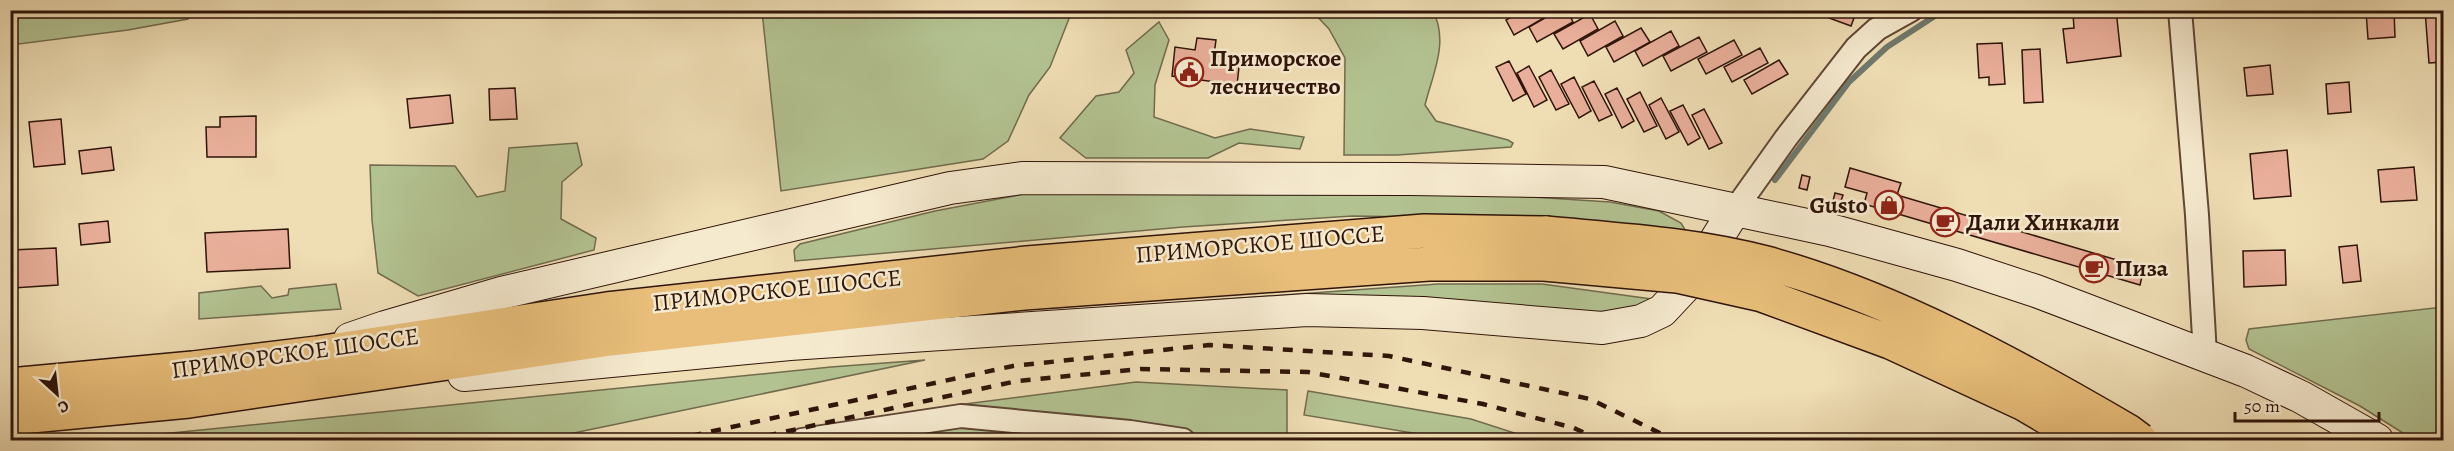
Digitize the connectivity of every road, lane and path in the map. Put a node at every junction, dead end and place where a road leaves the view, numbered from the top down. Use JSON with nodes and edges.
{"nodes":[{"id":1,"x":1911,"y":10,"type":"edge"},
{"id":2,"x":2180,"y":10,"type":"edge"},
{"id":3,"x":1875,"y":20,"type":"edge"},
{"id":4,"x":1734,"y":211,"type":"junction"},
{"id":5,"x":1545,"y":249,"type":"junction"},
{"id":6,"x":317,"y":353,"type":"junction"},
{"id":7,"x":2205,"y":355,"type":"junction"},
{"id":8,"x":10,"y":385,"type":"edge"},
{"id":9,"x":189,"y":401,"type":"junction"},
{"id":10,"x":10,"y":418,"type":"edge"},
{"id":11,"x":2337,"y":430,"type":"edge"},
{"id":12,"x":802,"y":441,"type":"edge"},
{"id":13,"x":1183,"y":441,"type":"edge"},
{"id":14,"x":2085,"y":441,"type":"edge"},
{"id":15,"x":2140,"y":441,"type":"edge"},
{"id":16,"x":2377,"y":441,"type":"edge"}],
"edges":[{"from":1,"to":3,"type":"street"},
{"from":2,"to":7,"type":"street"},
{"from":3,"to":4,"type":"street"},
{"from":4,"to":6,"type":"street"},
{"from":4,"to":7,"type":"street"},
{"from":4,"to":9,"type":"street"},
{"from":5,"to":6,"type":"main road","name":"ПРИМОРСКОЕ ШОССЕ"},
{"from":5,"to":9,"type":"main road","name":"ПРИМОРСКОЕ ШОССЕ"},
{"from":5,"to":14,"type":"main road","bridge":true},
{"from":5,"to":15,"type":"main road","bridge":true},
{"from":6,"to":8,"type":"main road","name":"ПРИМОРСКОЕ ШОССЕ"},
{"from":7,"to":11,"type":"street"},
{"from":9,"to":10,"type":"main road","name":"ПРИМОРСКОЕ ШОССЕ"},
{"from":11,"to":16,"type":"street"},
{"from":12,"to":13,"type":"street"}]}
